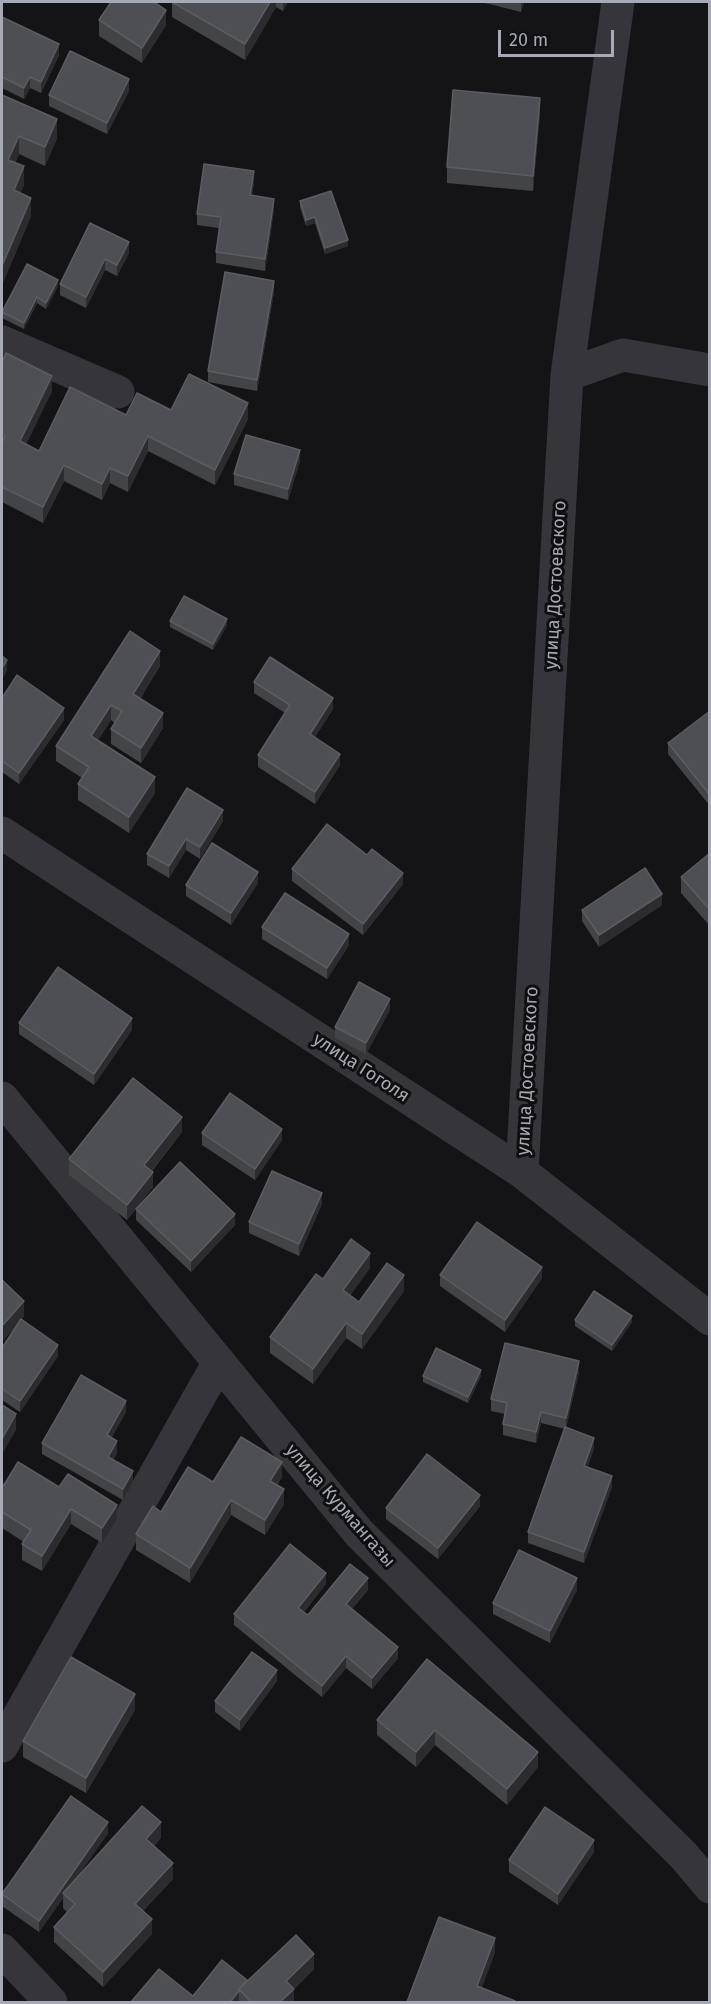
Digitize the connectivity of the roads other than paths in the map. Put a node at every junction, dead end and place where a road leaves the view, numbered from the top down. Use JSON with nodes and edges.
{"nodes":[{"id":1,"x":618,"y":2,"type":"edge"},
{"id":2,"x":2,"y":342,"type":"edge"},
{"id":3,"x":710,"y":370,"type":"edge"},
{"id":4,"x":567,"y":375,"type":"junction"},
{"id":5,"x":118,"y":392,"type":"dead end"},
{"id":6,"x":2,"y":833,"type":"edge"},
{"id":7,"x":2,"y":1098,"type":"edge"},
{"id":8,"x":522,"y":1172,"type":"junction"},
{"id":9,"x":710,"y":1319,"type":"edge"},
{"id":10,"x":219,"y":1362,"type":"junction"},
{"id":11,"x":2,"y":1746,"type":"edge"},
{"id":12,"x":710,"y":1887,"type":"edge"},
{"id":13,"x":2,"y":1950,"type":"edge"},
{"id":14,"x":51,"y":2002,"type":"edge"}],
"edges":[{"from":1,"to":4,"type":"street","name":"улица Достоевского"},
{"from":2,"to":5,"type":"street"},
{"from":3,"to":4,"type":"street"},
{"from":4,"to":8,"type":"street","name":"улица Достоевского"},
{"from":6,"to":8,"type":"street","name":"улица Гоголя"},
{"from":7,"to":10,"type":"street","name":"улица Курмангазы"},
{"from":8,"to":9,"type":"street","name":"улица Гоголя"},
{"from":10,"to":11,"type":"street"},
{"from":10,"to":12,"type":"street","name":"улица Курмангазы"},
{"from":13,"to":14,"type":"street"}]}
